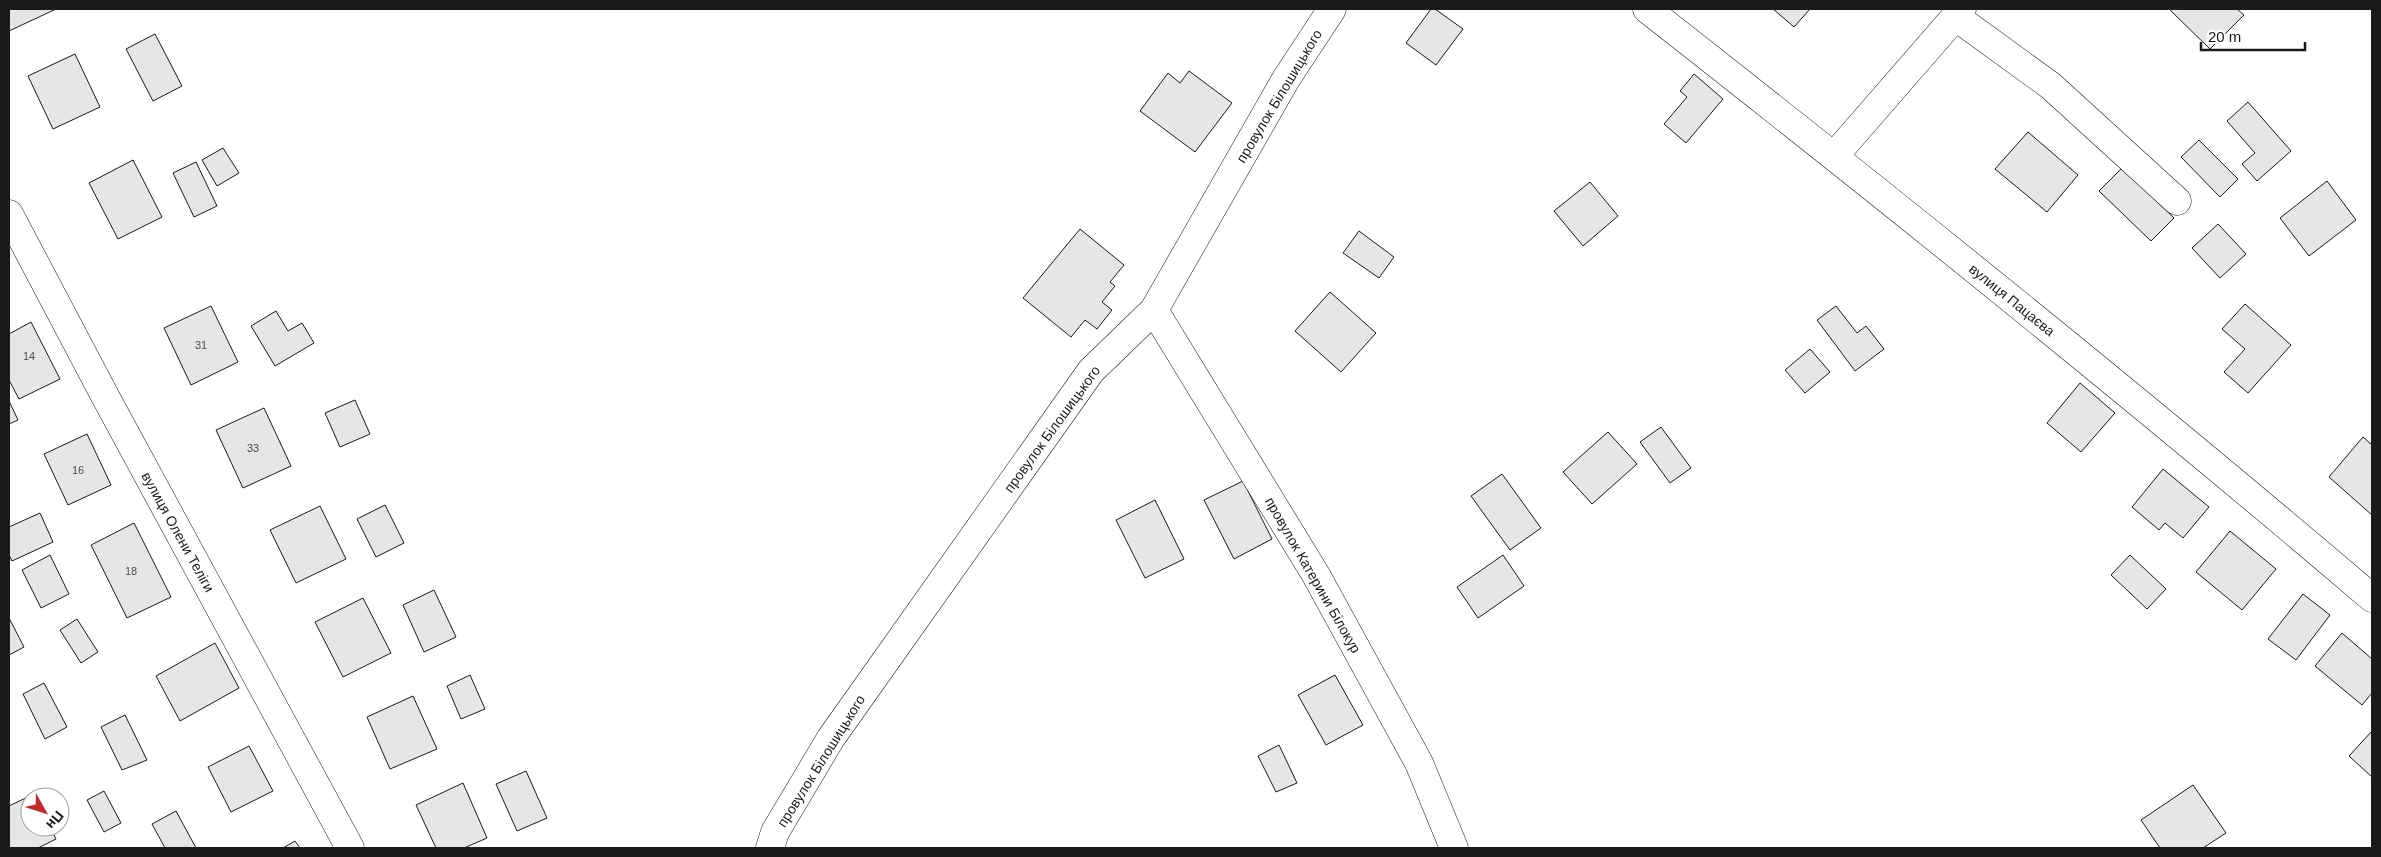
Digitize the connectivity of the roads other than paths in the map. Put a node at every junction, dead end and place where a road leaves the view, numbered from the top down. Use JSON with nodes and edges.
{"nodes":[{"id":1,"x":1332,"y":9,"type":"edge"},
{"id":2,"x":1647,"y":9,"type":"edge"},
{"id":3,"x":1959,"y":13,"type":"edge"},
{"id":4,"x":1835,"y":156,"type":"junction"},
{"id":5,"x":2177,"y":201,"type":"dead end"},
{"id":6,"x":9,"y":214,"type":"edge"},
{"id":7,"x":1154,"y":310,"type":"junction"},
{"id":8,"x":2372,"y":598,"type":"edge"},
{"id":9,"x":350,"y":848,"type":"edge"},
{"id":10,"x":770,"y":848,"type":"edge"},
{"id":11,"x":1454,"y":848,"type":"edge"}],
"edges":[{"from":1,"to":7,"type":"street","name":"провулок Білошицького"},
{"from":2,"to":4,"type":"street","name":"вулиця Пацаєва"},
{"from":3,"to":4,"type":"street"},
{"from":3,"to":5,"type":"street"},
{"from":4,"to":8,"type":"street","name":"вулиця Пацаєва"},
{"from":6,"to":9,"type":"street","name":"вулиця Олени Теліги"},
{"from":7,"to":10,"type":"street","name":"провулок Білошицького"},
{"from":7,"to":11,"type":"street","name":"провулок Катерини Білокур"}]}
